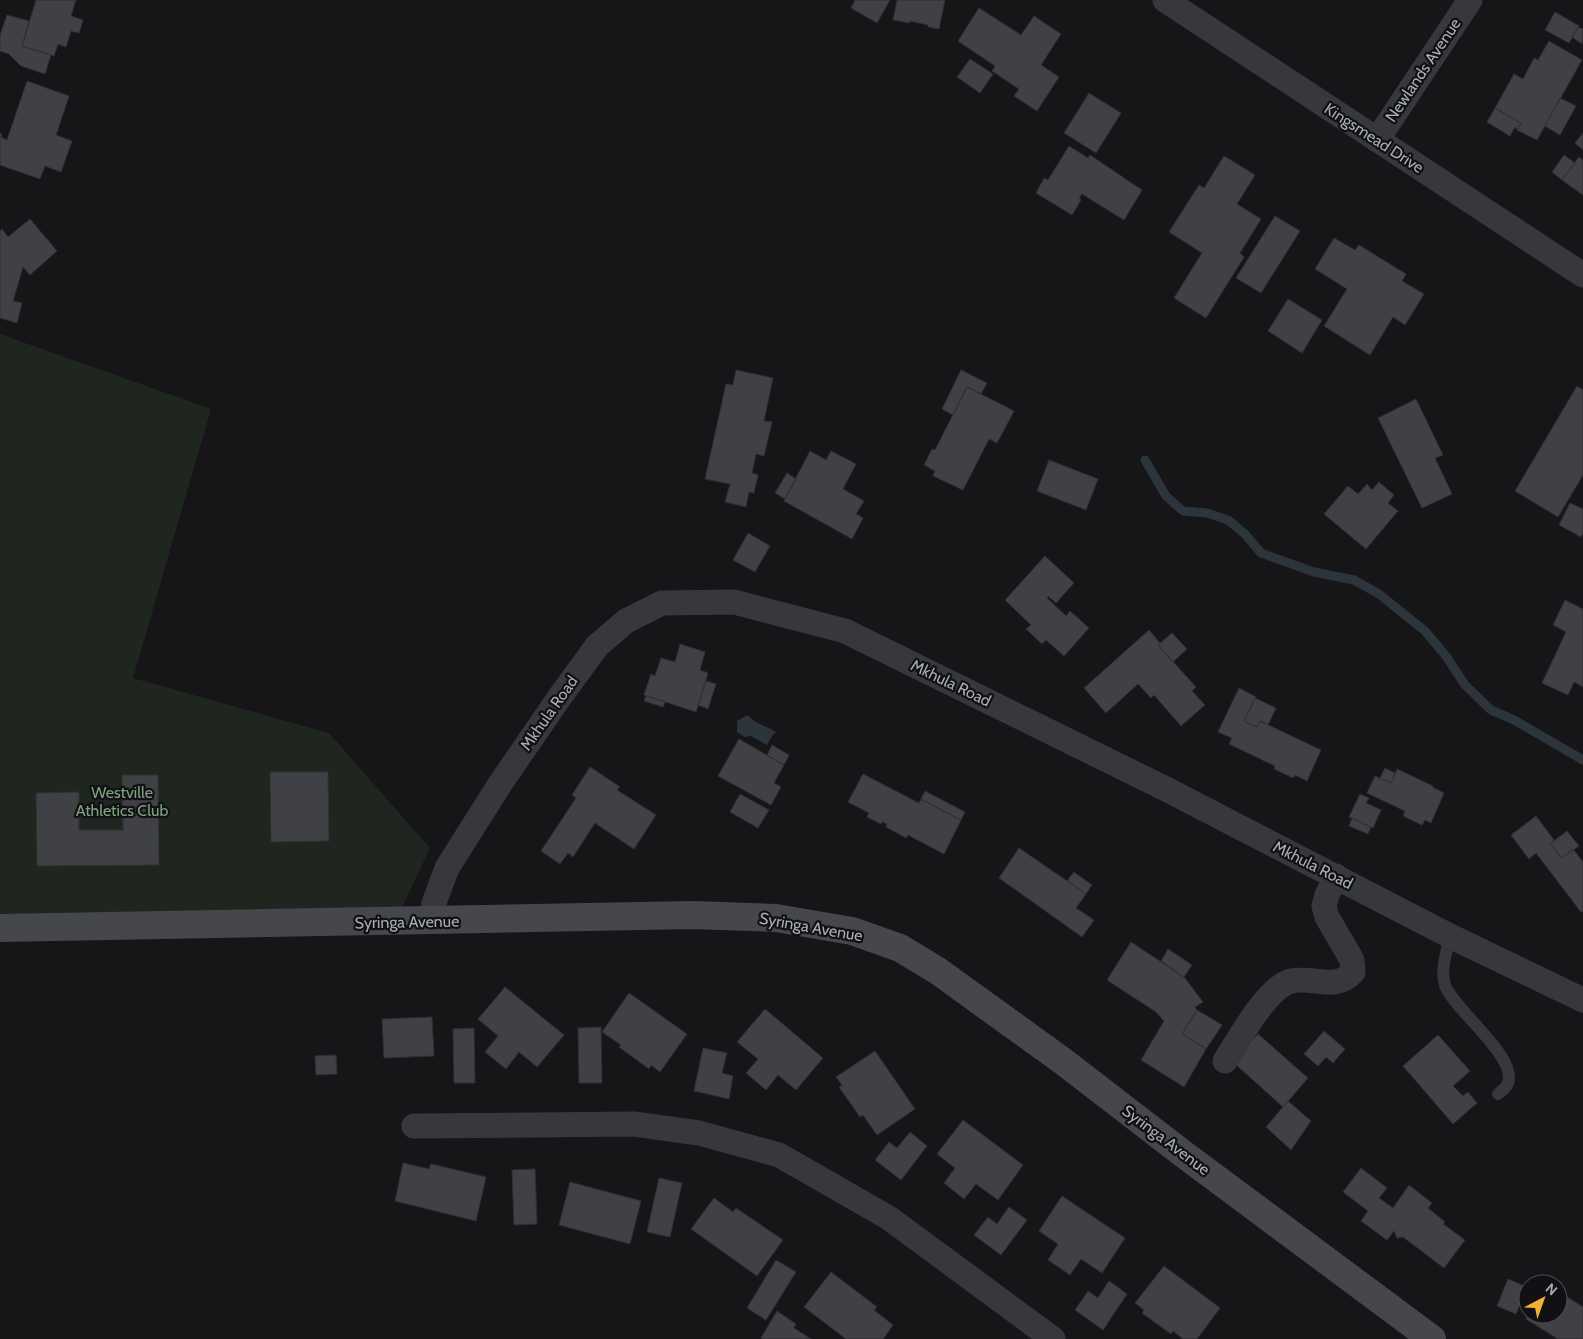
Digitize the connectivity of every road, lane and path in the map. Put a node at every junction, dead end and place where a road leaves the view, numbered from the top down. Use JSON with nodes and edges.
{"nodes":[{"id":1,"x":1165,"y":0,"type":"edge"},
{"id":2,"x":1470,"y":0,"type":"edge"},
{"id":3,"x":1377,"y":140,"type":"junction"},
{"id":4,"x":1583,"y":275,"type":"edge"},
{"id":5,"x":1336,"y":876,"type":"junction"},
{"id":6,"x":432,"y":921,"type":"junction"},
{"id":7,"x":0,"y":928,"type":"edge"},
{"id":8,"x":1450,"y":936,"type":"junction"},
{"id":9,"x":1583,"y":1000,"type":"edge"},
{"id":10,"x":1225,"y":1061,"type":"dead end"},
{"id":11,"x":1498,"y":1094,"type":"dead end"},
{"id":12,"x":414,"y":1126,"type":"dead end"},
{"id":13,"x":1053,"y":1339,"type":"edge"},
{"id":14,"x":1432,"y":1339,"type":"edge"}],
"edges":[{"from":1,"to":3,"type":"street","name":"Kingsmead Drive"},
{"from":2,"to":3,"type":"street","name":"Newlands Avenue"},
{"from":3,"to":4,"type":"street","name":"Kingsmead Drive"},
{"from":5,"to":6,"type":"street","name":"Mkhula Road"},
{"from":5,"to":8,"type":"street","name":"Mkhula Road"},
{"from":5,"to":10,"type":"street"},
{"from":6,"to":7,"type":"street","name":"Syringa Avenue"},
{"from":6,"to":14,"type":"street","name":"Syringa Avenue"},
{"from":8,"to":9,"type":"street","name":"Mkhula Road"},
{"from":8,"to":11,"type":"lane"},
{"from":12,"to":13,"type":"street"}]}
